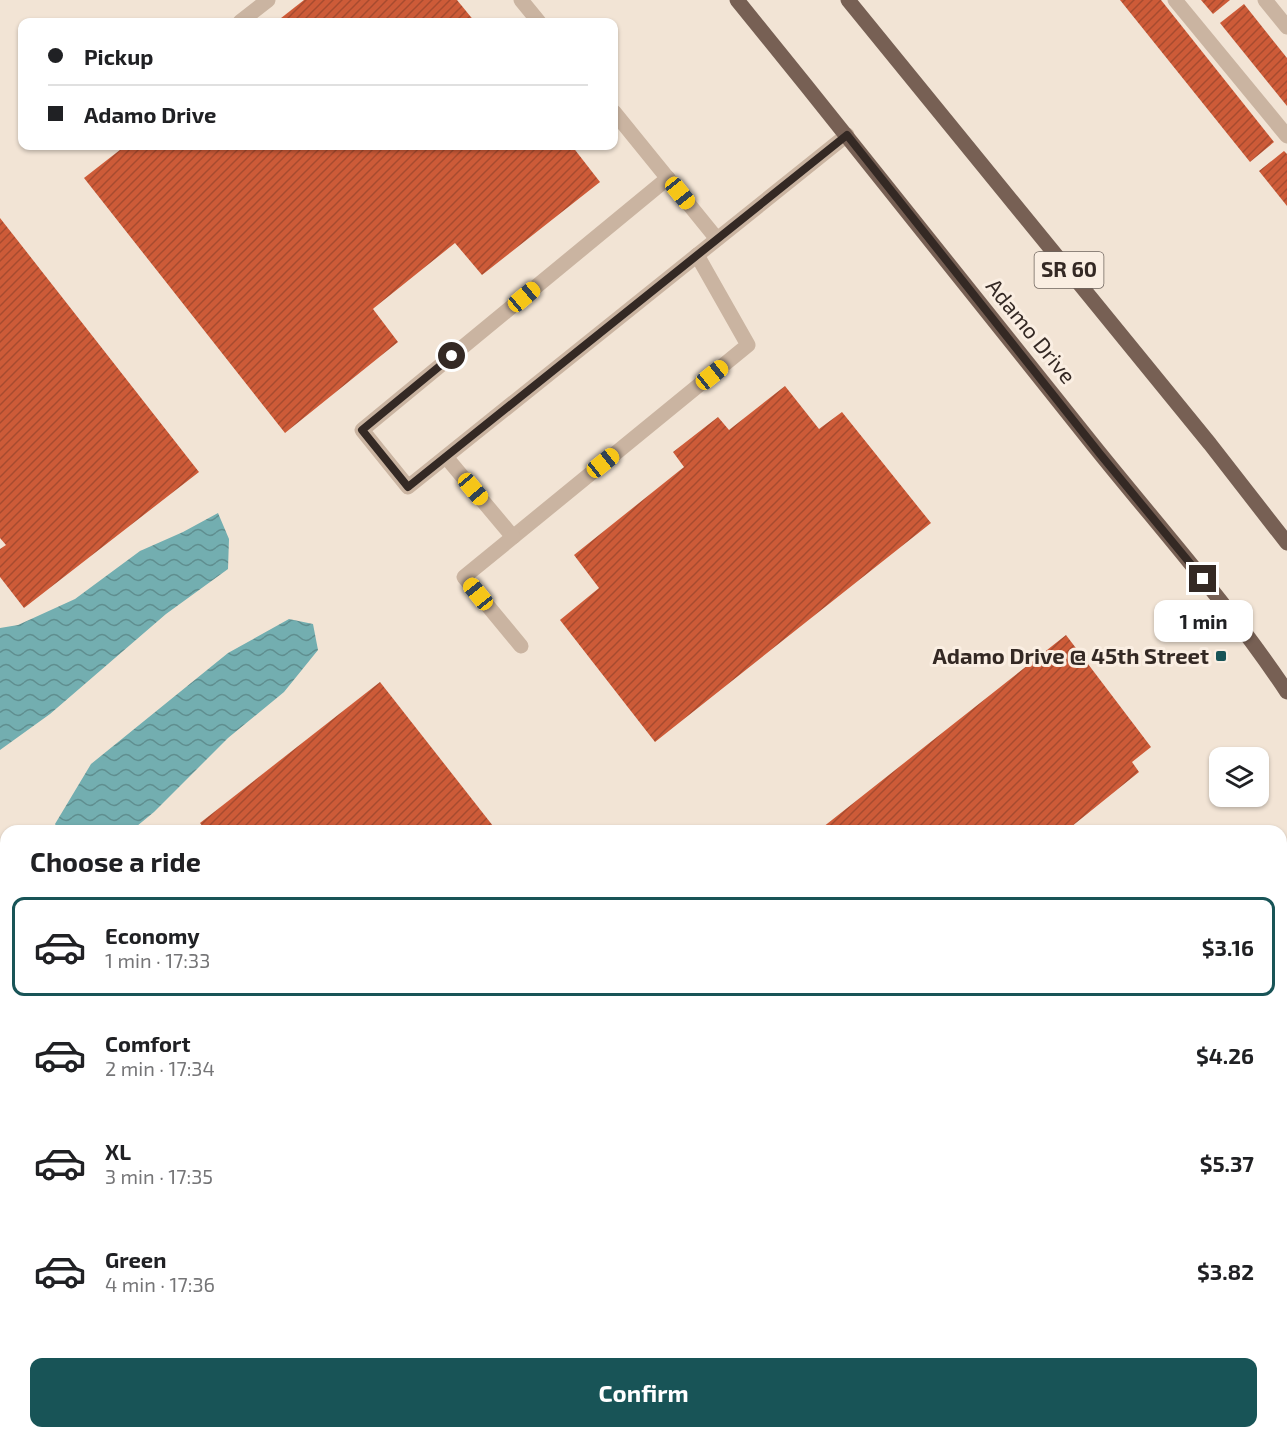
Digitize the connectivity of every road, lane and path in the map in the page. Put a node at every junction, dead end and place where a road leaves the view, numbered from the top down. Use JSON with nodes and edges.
{"nodes":[{"id":1,"x":268,"y":0,"type":"edge"},
{"id":2,"x":521,"y":0,"type":"edge"},
{"id":3,"x":737,"y":0,"type":"edge"},
{"id":4,"x":848,"y":0,"type":"edge"},
{"id":5,"x":1175,"y":0,"type":"edge"},
{"id":6,"x":1265,"y":0,"type":"edge"},
{"id":7,"x":245,"y":18,"type":"edge"},
{"id":8,"x":536,"y":18,"type":"edge"},
{"id":9,"x":1287,"y":27,"type":"edge"},
{"id":10,"x":618,"y":117,"type":"edge"},
{"id":11,"x":847,"y":135,"type":"junction"},
{"id":12,"x":1287,"y":136,"type":"edge"},
{"id":13,"x":668,"y":178,"type":"junction"},
{"id":14,"x":717,"y":239,"type":"junction"},
{"id":15,"x":697,"y":255,"type":"junction"},
{"id":16,"x":446,"y":457,"type":"junction"},
{"id":17,"x":513,"y":537,"type":"junction"},
{"id":18,"x":1287,"y":543,"type":"edge"},
{"id":19,"x":520,"y":646,"type":"dead end"},
{"id":20,"x":1287,"y":692,"type":"edge"}],
"edges":[{"from":1,"to":7,"type":"street"},
{"from":2,"to":8,"type":"street"},
{"from":3,"to":11,"type":"main road","name":"Adamo Drive"},
{"from":4,"to":18,"type":"main road","number":"SR 60"},
{"from":5,"to":12,"type":"street"},
{"from":6,"to":9,"type":"street"},
{"from":10,"to":13,"type":"street"},
{"from":11,"to":14,"type":"street"},
{"from":11,"to":20,"type":"main road","name":"Adamo Drive"},
{"from":13,"to":14,"type":"street"},
{"from":13,"to":16,"type":"street"},
{"from":14,"to":15,"type":"street"},
{"from":15,"to":16,"type":"street"},
{"from":15,"to":17,"type":"street"},
{"from":16,"to":17,"type":"street"},
{"from":17,"to":19,"type":"street"}]}
